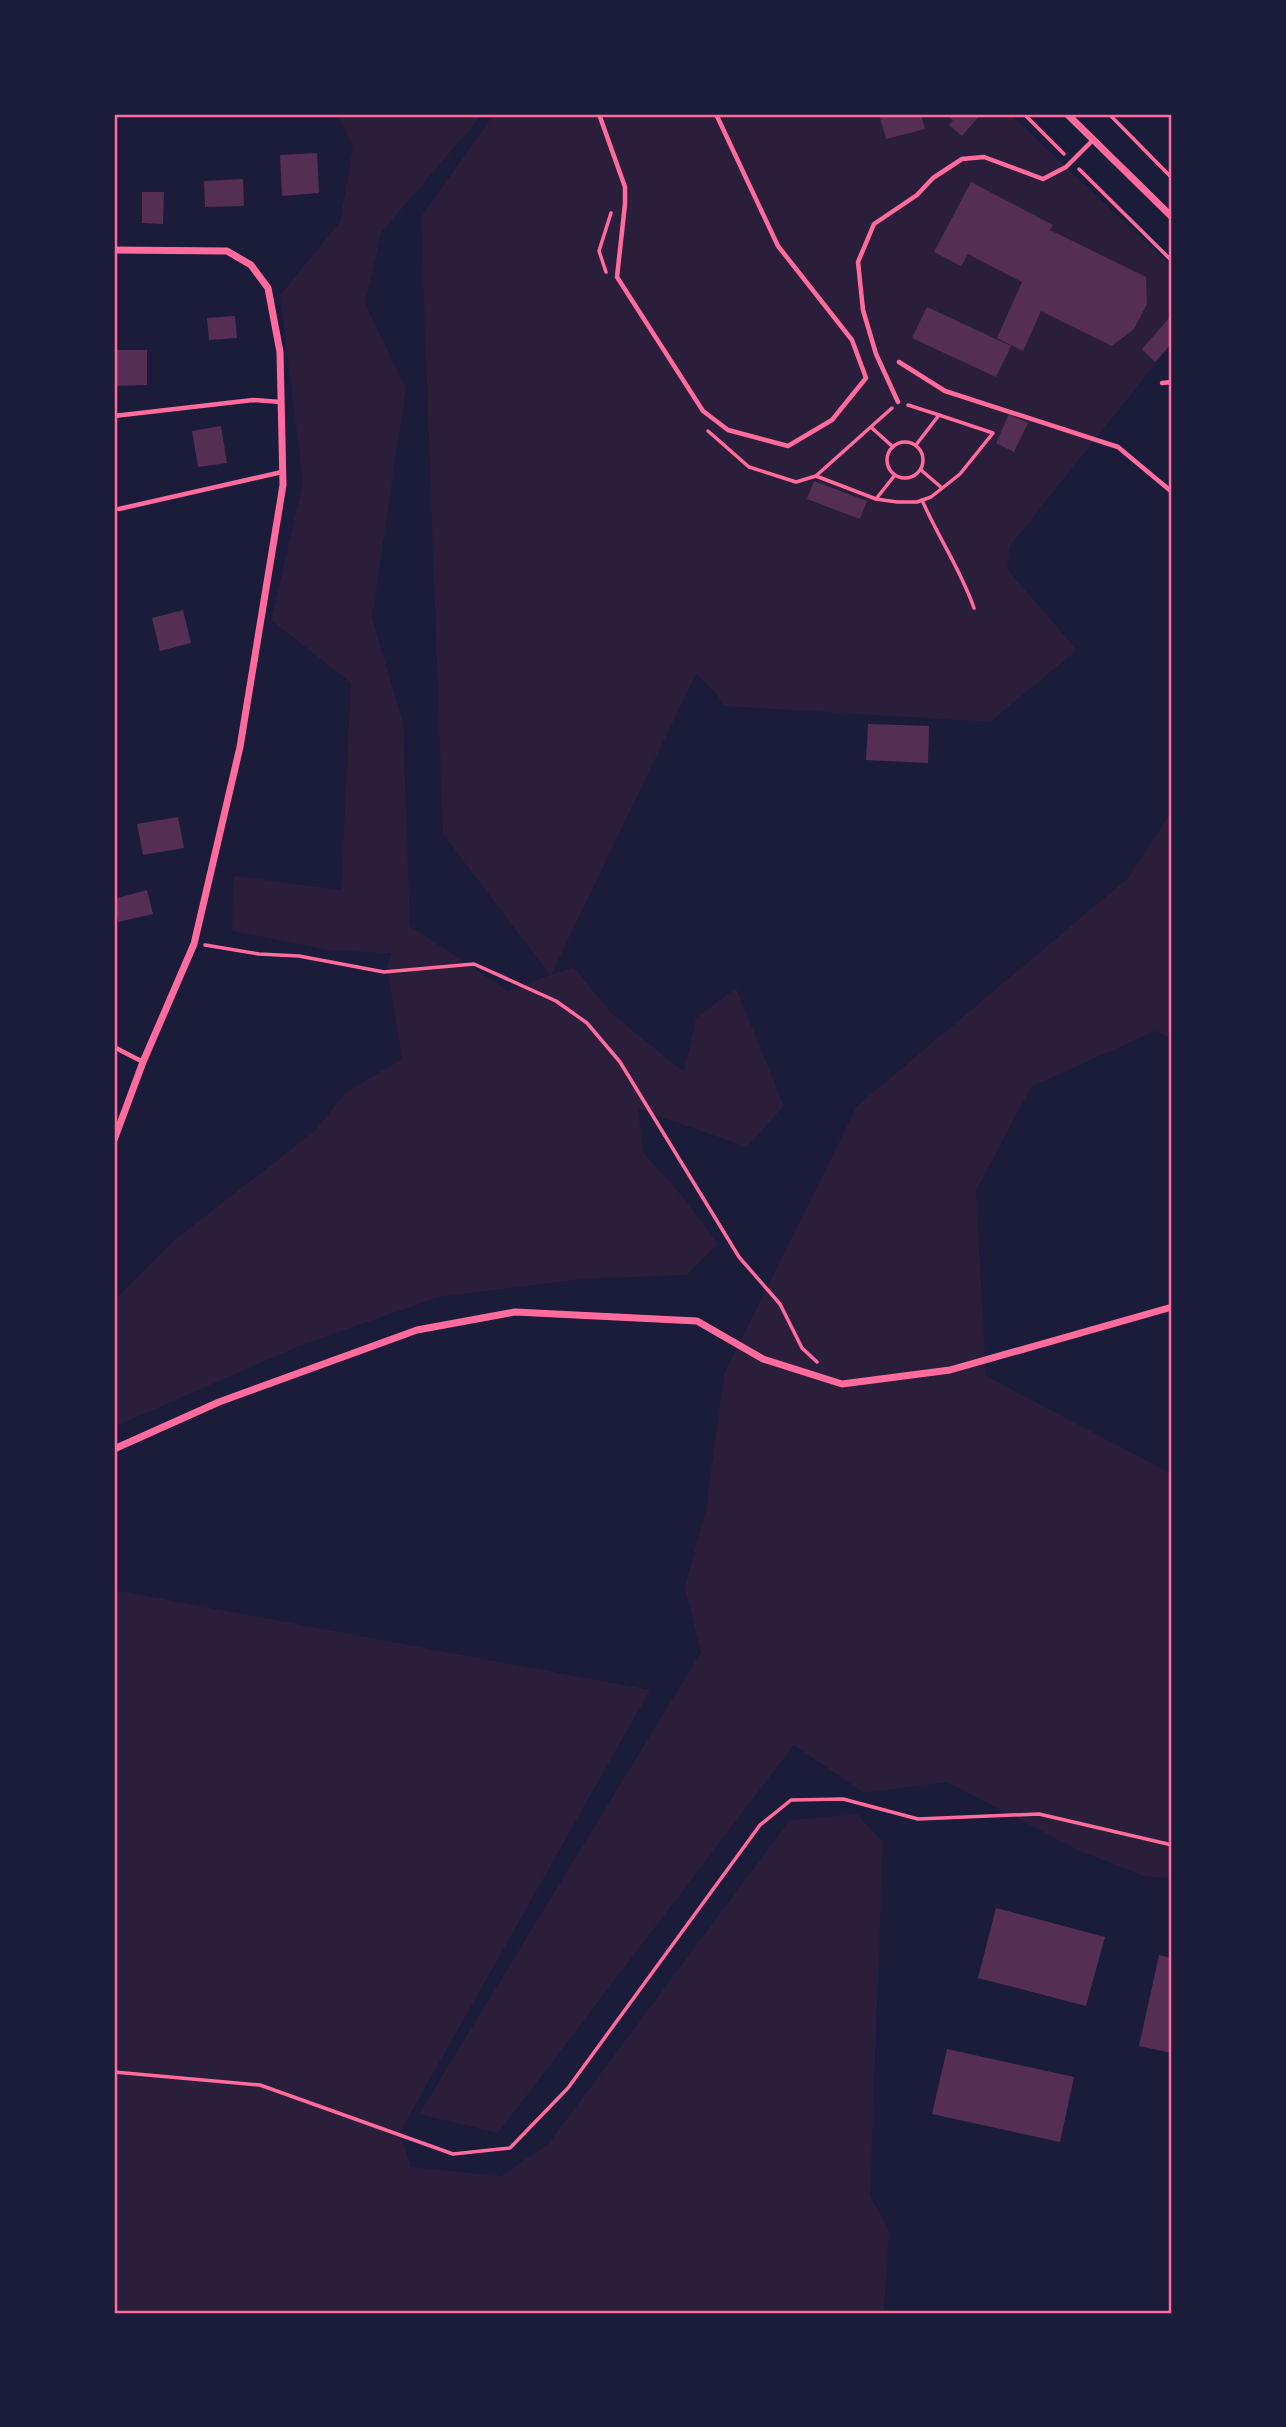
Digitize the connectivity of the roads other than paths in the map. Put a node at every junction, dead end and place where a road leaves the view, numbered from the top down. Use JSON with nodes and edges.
{"nodes":[{"id":1,"x":599,"y":114,"type":"edge"},
{"id":2,"x":716,"y":114,"type":"edge"},
{"id":3,"x":1067,"y":114,"type":"edge"},
{"id":4,"x":1093,"y":139,"type":"junction"},
{"id":5,"x":1172,"y":217,"type":"edge"},
{"id":6,"x":114,"y":250,"type":"edge"},
{"id":7,"x":900,"y":362,"type":"dead end"},
{"id":8,"x":1172,"y":382,"type":"edge"},
{"id":9,"x":1162,"y":383,"type":"dead end"},
{"id":10,"x":281,"y":402,"type":"junction"},
{"id":11,"x":898,"y":402,"type":"road end"},
{"id":12,"x":114,"y":416,"type":"edge"},
{"id":13,"x":282,"y":472,"type":"junction"},
{"id":14,"x":1172,"y":492,"type":"edge"},
{"id":15,"x":119,"y":509,"type":"dead end"},
{"id":16,"x":114,"y":1047,"type":"edge"},
{"id":17,"x":143,"y":1062,"type":"junction"},
{"id":18,"x":114,"y":1140,"type":"edge"},
{"id":19,"x":1172,"y":1307,"type":"edge"},
{"id":20,"x":114,"y":1449,"type":"edge"}],
"edges":[{"from":1,"to":2,"type":"lane"},
{"from":3,"to":4,"type":"street"},
{"from":4,"to":5,"type":"street"},
{"from":4,"to":11,"type":"lane"},
{"from":6,"to":10,"type":"street"},
{"from":7,"to":14,"type":"lane"},
{"from":8,"to":9,"type":"lane"},
{"from":10,"to":12,"type":"lane"},
{"from":10,"to":13,"type":"street"},
{"from":13,"to":15,"type":"lane"},
{"from":13,"to":17,"type":"street"},
{"from":16,"to":17,"type":"lane"},
{"from":17,"to":18,"type":"street"},
{"from":19,"to":20,"type":"street"}]}
